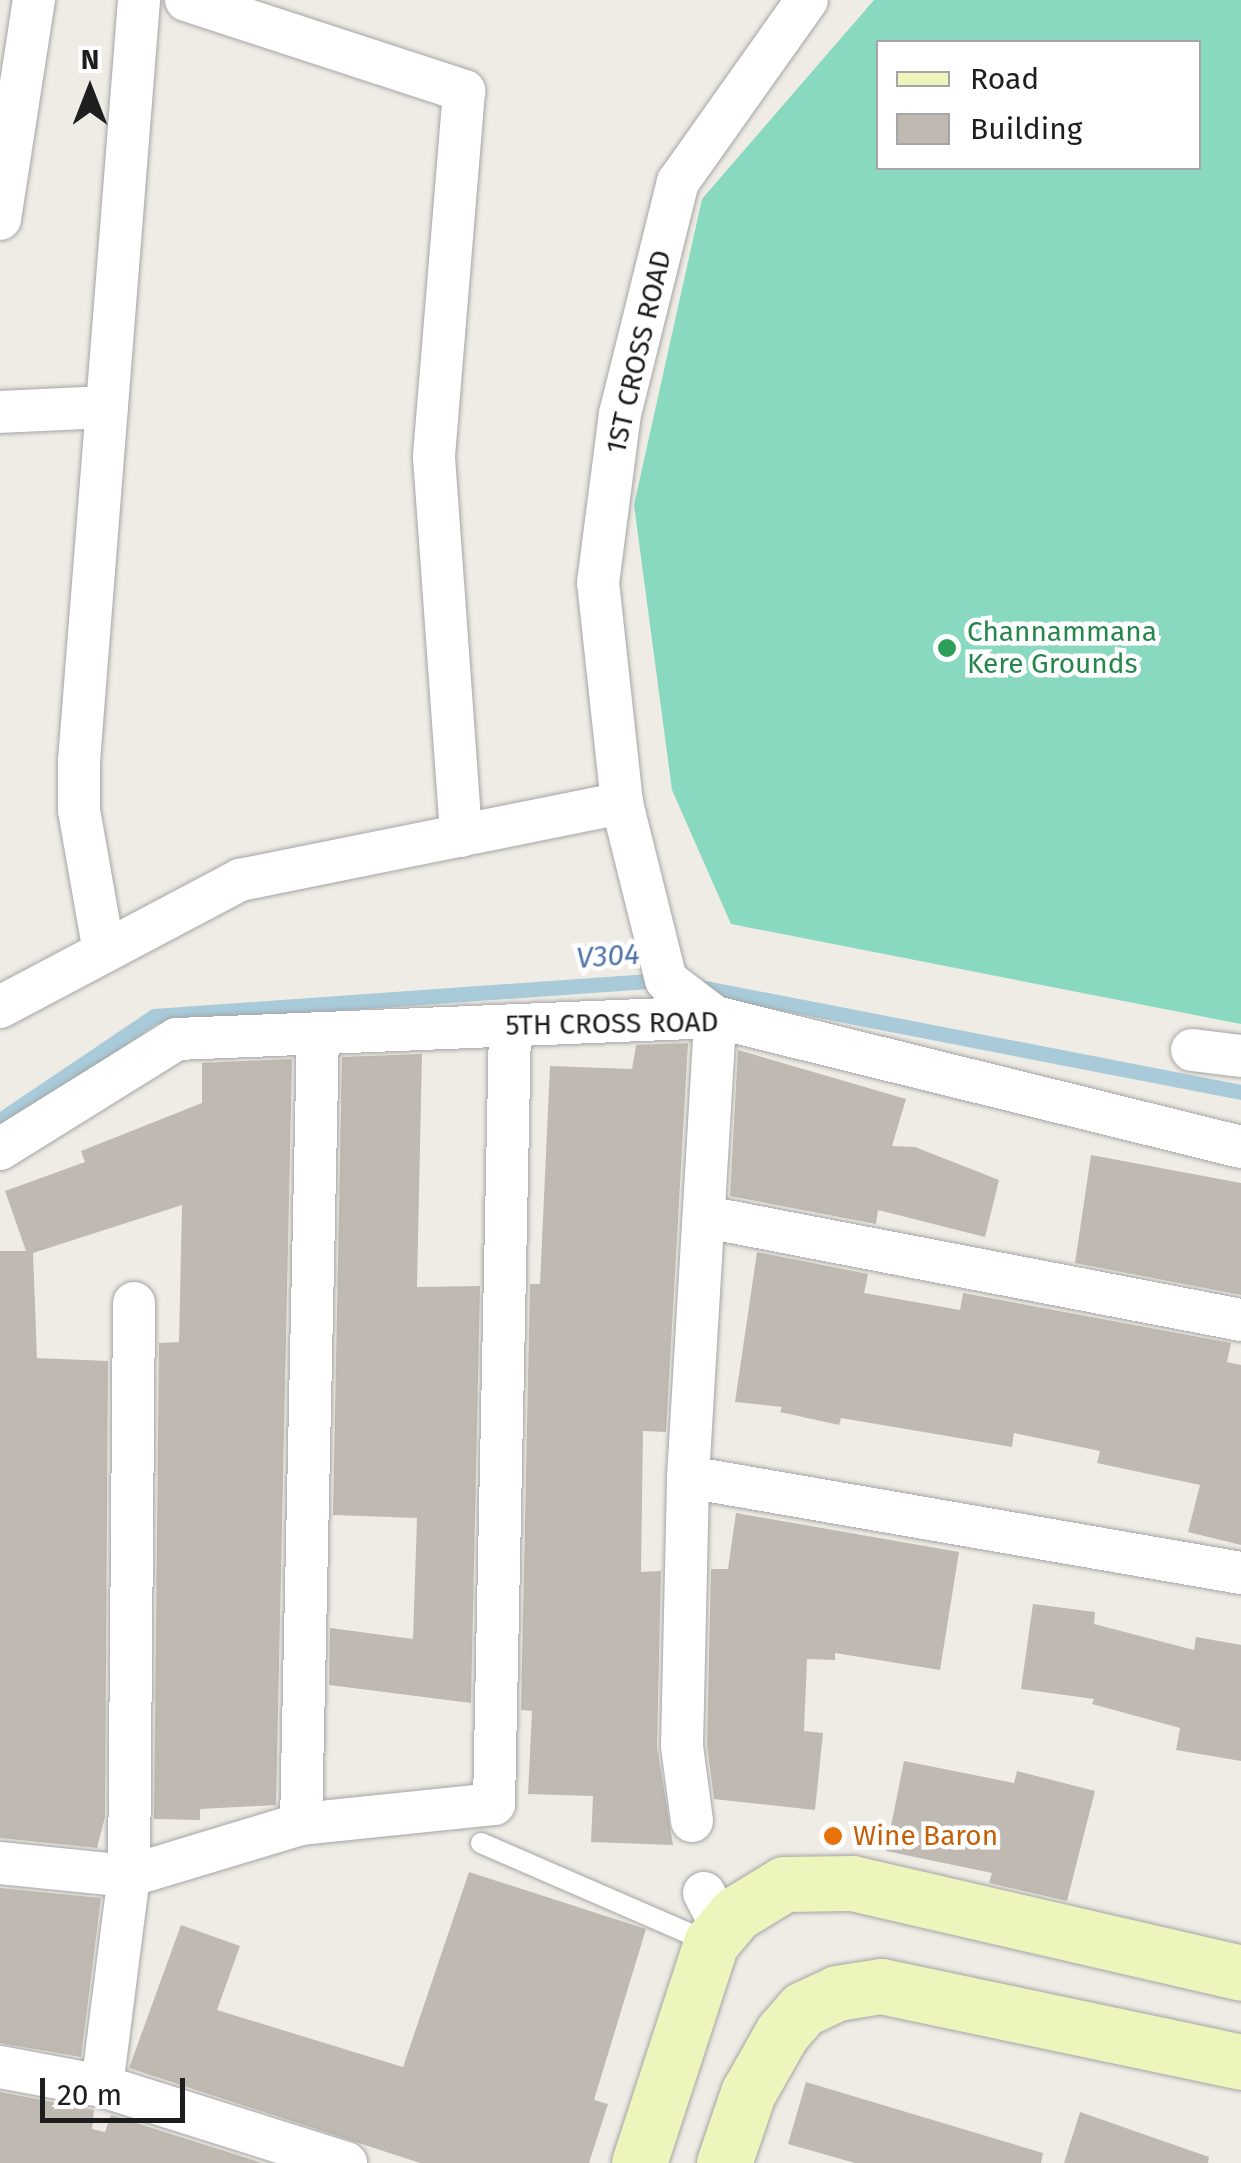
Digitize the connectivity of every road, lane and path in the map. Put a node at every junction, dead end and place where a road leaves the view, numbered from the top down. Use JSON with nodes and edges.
{"nodes":[{"id":1,"x":34,"y":0,"type":"edge"},
{"id":2,"x":138,"y":0,"type":"edge"},
{"id":3,"x":186,"y":0,"type":"edge"},
{"id":4,"x":807,"y":0,"type":"edge"},
{"id":5,"x":0,"y":219,"type":"edge"},
{"id":6,"x":107,"y":407,"type":"junction"},
{"id":7,"x":0,"y":412,"type":"edge"},
{"id":8,"x":622,"y":803,"type":"junction"},
{"id":9,"x":461,"y":836,"type":"junction"},
{"id":10,"x":104,"y":952,"type":"junction"},
{"id":11,"x":0,"y":1007,"type":"edge"},
{"id":12,"x":715,"y":1018,"type":"junction"},
{"id":13,"x":510,"y":1025,"type":"junction"},
{"id":14,"x":318,"y":1033,"type":"junction"},
{"id":15,"x":1192,"y":1050,"type":"dead end"},
{"id":16,"x":1241,"y":1056,"type":"edge"},
{"id":17,"x":1241,"y":1146,"type":"edge"},
{"id":18,"x":0,"y":1149,"type":"edge"},
{"id":19,"x":706,"y":1217,"type":"junction"},
{"id":20,"x":134,"y":1303,"type":"dead end"},
{"id":21,"x":1241,"y":1320,"type":"edge"},
{"id":22,"x":688,"y":1477,"type":"junction"},
{"id":23,"x":1241,"y":1573,"type":"edge"},
{"id":24,"x":692,"y":1821,"type":"dead end"},
{"id":25,"x":301,"y":1824,"type":"junction"},
{"id":26,"x":481,"y":1843,"type":"dead end"},
{"id":27,"x":0,"y":1862,"type":"edge"},
{"id":28,"x":129,"y":1876,"type":"junction"},
{"id":29,"x":713,"y":1921,"type":"junction"},
{"id":30,"x":1241,"y":1973,"type":"edge"},
{"id":31,"x":1241,"y":2062,"type":"edge"},
{"id":32,"x":0,"y":2067,"type":"edge"},
{"id":33,"x":102,"y":2086,"type":"junction"},
{"id":34,"x":346,"y":2163,"type":"edge"},
{"id":35,"x":640,"y":2163,"type":"edge"},
{"id":36,"x":724,"y":2163,"type":"edge"}],
"edges":[{"from":1,"to":5,"type":"street"},
{"from":2,"to":6,"type":"street"},
{"from":3,"to":9,"type":"street"},
{"from":4,"to":8,"type":"street","name":"1ST CROSS ROAD"},
{"from":6,"to":7,"type":"street"},
{"from":6,"to":10,"type":"street"},
{"from":8,"to":9,"type":"street"},
{"from":8,"to":12,"type":"street","name":"1ST CROSS ROAD"},
{"from":9,"to":10,"type":"street"},
{"from":10,"to":11,"type":"street"},
{"from":12,"to":13,"type":"street","name":"5TH CROSS ROAD"},
{"from":12,"to":17,"type":"street","name":"5TH CROSS ROAD"},
{"from":12,"to":19,"type":"street"},
{"from":13,"to":14,"type":"street","name":"5TH CROSS ROAD"},
{"from":13,"to":25,"type":"street"},
{"from":14,"to":18,"type":"street","name":"5TH CROSS ROAD"},
{"from":14,"to":25,"type":"street"},
{"from":15,"to":16,"type":"street"},
{"from":19,"to":21,"type":"street"},
{"from":19,"to":22,"type":"street"},
{"from":20,"to":28,"type":"street"},
{"from":22,"to":23,"type":"street"},
{"from":22,"to":24,"type":"street"},
{"from":25,"to":28,"type":"street"},
{"from":26,"to":29,"type":"lane"},
{"from":27,"to":28,"type":"street"},
{"from":28,"to":33,"type":"street"},
{"from":29,"to":30,"type":"main road"},
{"from":29,"to":35,"type":"main road"},
{"from":31,"to":36,"type":"main road"},
{"from":32,"to":33,"type":"street"},
{"from":33,"to":34,"type":"street"}]}
